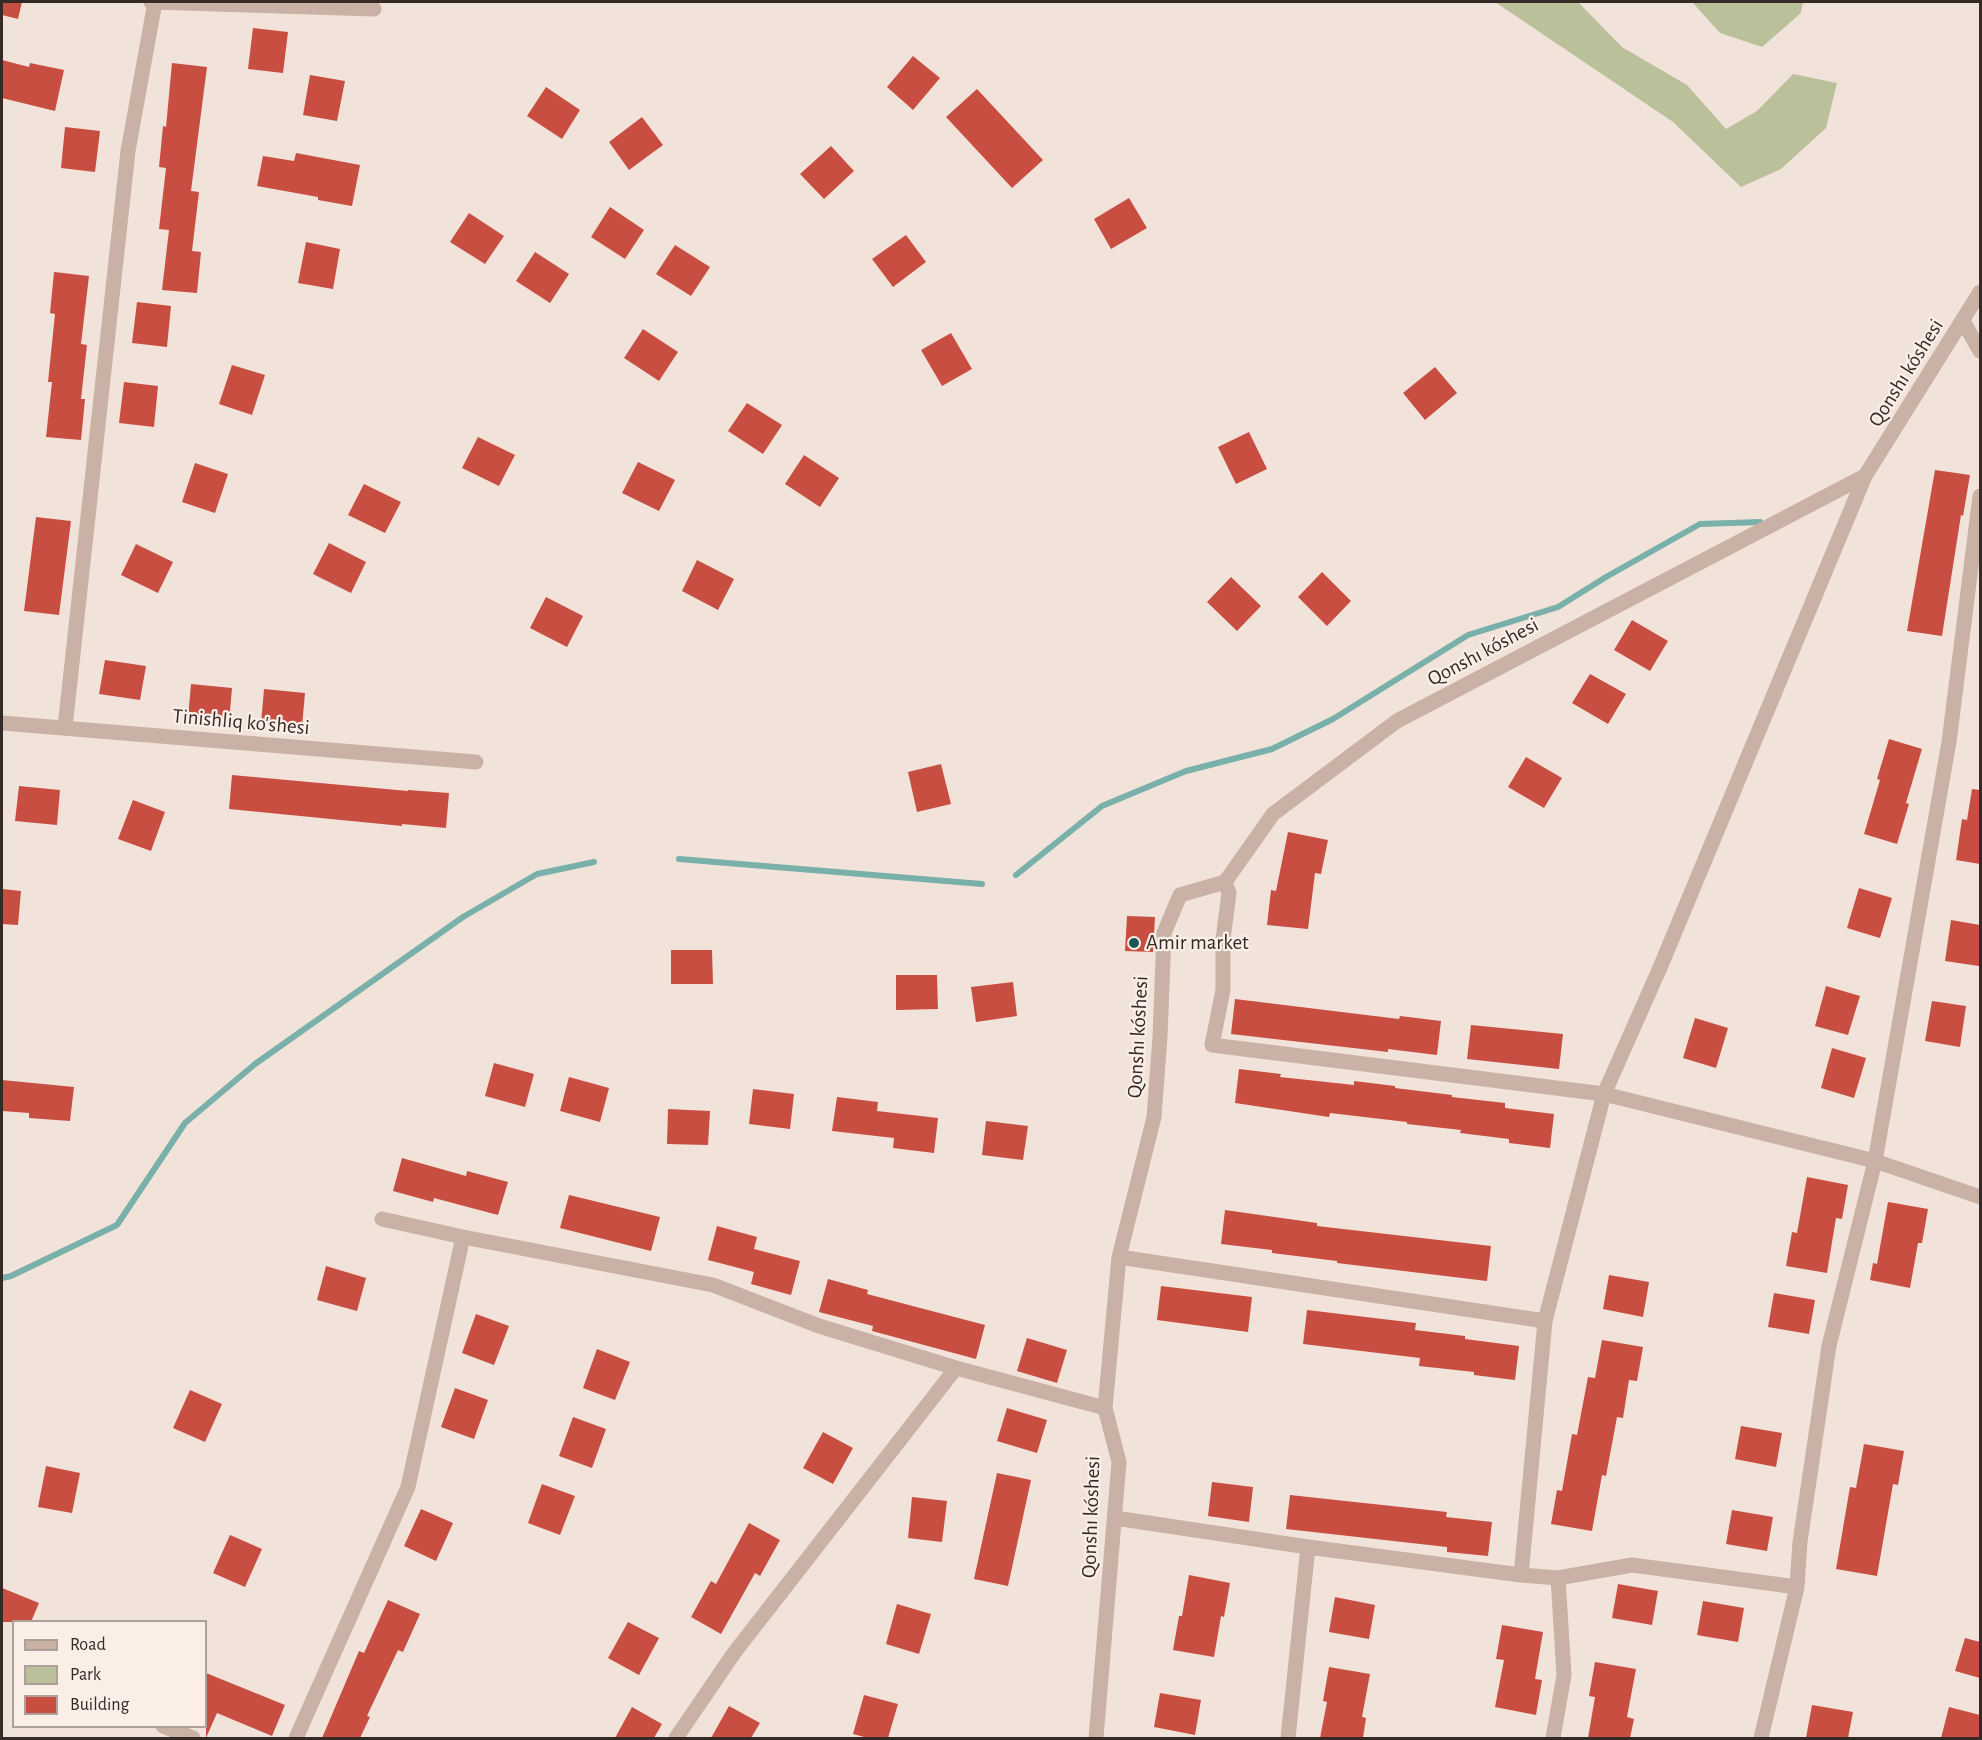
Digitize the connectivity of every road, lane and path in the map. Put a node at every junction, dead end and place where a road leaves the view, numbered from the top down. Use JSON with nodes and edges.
{"nodes":[{"id":1,"x":153,"y":2,"type":"edge"},
{"id":2,"x":374,"y":9,"type":"dead end"},
{"id":3,"x":1980,"y":292,"type":"edge"},
{"id":4,"x":1963,"y":321,"type":"junction"},
{"id":5,"x":1980,"y":351,"type":"edge"},
{"id":6,"x":1865,"y":476,"type":"junction"},
{"id":7,"x":1980,"y":496,"type":"edge"},
{"id":8,"x":2,"y":723,"type":"edge"},
{"id":9,"x":65,"y":727,"type":"junction"},
{"id":10,"x":476,"y":762,"type":"dead end"},
{"id":11,"x":1225,"y":882,"type":"junction"},
{"id":12,"x":1604,"y":1094,"type":"junction"},
{"id":13,"x":1875,"y":1161,"type":"junction"},
{"id":14,"x":1980,"y":1197,"type":"edge"},
{"id":15,"x":382,"y":1219,"type":"dead end"},
{"id":16,"x":464,"y":1237,"type":"junction"},
{"id":17,"x":1119,"y":1257,"type":"junction"},
{"id":18,"x":1545,"y":1321,"type":"junction"},
{"id":19,"x":956,"y":1368,"type":"junction"},
{"id":20,"x":1105,"y":1408,"type":"junction"},
{"id":21,"x":1116,"y":1518,"type":"junction"},
{"id":22,"x":1308,"y":1547,"type":"junction"},
{"id":23,"x":1521,"y":1575,"type":"junction"},
{"id":24,"x":1558,"y":1578,"type":"junction"},
{"id":25,"x":1797,"y":1587,"type":"junction"},
{"id":26,"x":168,"y":1728,"type":"edge"},
{"id":27,"x":193,"y":1738,"type":"edge"},
{"id":28,"x":296,"y":1738,"type":"edge"},
{"id":29,"x":676,"y":1738,"type":"edge"},
{"id":30,"x":1096,"y":1738,"type":"edge"},
{"id":31,"x":1288,"y":1738,"type":"edge"},
{"id":32,"x":1553,"y":1738,"type":"edge"},
{"id":33,"x":1761,"y":1738,"type":"edge"}],
"edges":[{"from":1,"to":2,"type":"street"},
{"from":1,"to":9,"type":"street"},
{"from":3,"to":4,"type":"street","name":"Qonshı kóshesi"},
{"from":4,"to":5,"type":"street"},
{"from":4,"to":6,"type":"street","name":"Qonshı kóshesi"},
{"from":6,"to":11,"type":"street","name":"Qonshı kóshesi"},
{"from":6,"to":12,"type":"street","name":"Qonshı kóshesi"},
{"from":7,"to":13,"type":"street"},
{"from":8,"to":9,"type":"street","name":"Tinishliq ko'shesi"},
{"from":9,"to":10,"type":"street","name":"Tinishliq ko'shesi"},
{"from":11,"to":12,"type":"street"},
{"from":11,"to":17,"type":"street","name":"Qonshı kóshesi"},
{"from":12,"to":13,"type":"street"},
{"from":12,"to":18,"type":"street","name":"Qonshı kóshesi"},
{"from":13,"to":14,"type":"street"},
{"from":13,"to":25,"type":"street"},
{"from":15,"to":16,"type":"street"},
{"from":16,"to":19,"type":"street"},
{"from":16,"to":28,"type":"street"},
{"from":17,"to":18,"type":"street"},
{"from":17,"to":20,"type":"street","name":"Qonshı kóshesi"},
{"from":18,"to":23,"type":"street","name":"Qonshı kóshesi"},
{"from":19,"to":20,"type":"street"},
{"from":19,"to":29,"type":"street"},
{"from":20,"to":21,"type":"street","name":"Qonshı kóshesi"},
{"from":21,"to":22,"type":"street"},
{"from":21,"to":30,"type":"street","name":"Qonshı kóshesi"},
{"from":22,"to":23,"type":"street"},
{"from":22,"to":31,"type":"street"},
{"from":23,"to":24,"type":"street"},
{"from":24,"to":25,"type":"street"},
{"from":24,"to":32,"type":"street"},
{"from":25,"to":33,"type":"street"},
{"from":26,"to":27,"type":"street"}]}
